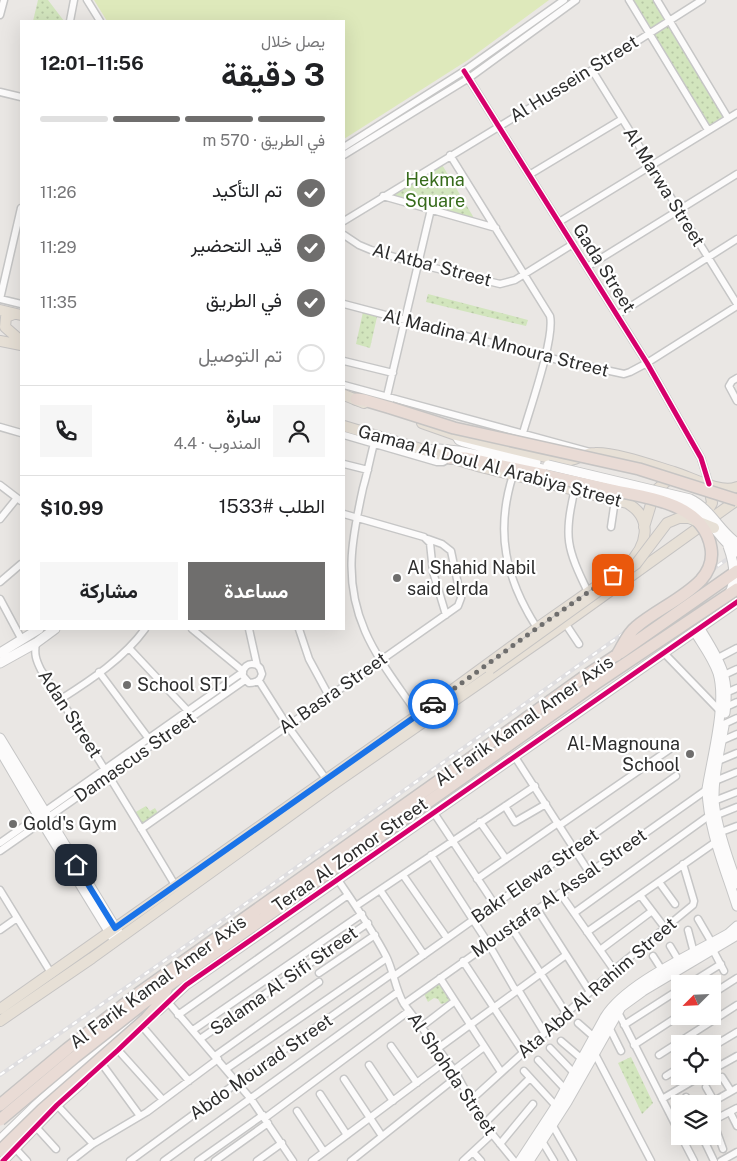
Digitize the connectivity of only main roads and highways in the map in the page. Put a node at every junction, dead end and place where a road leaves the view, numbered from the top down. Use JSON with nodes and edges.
{"nodes":[{"id":1,"x":0,"y":310,"type":"edge"},
{"id":2,"x":18,"y":314,"type":"edge"},
{"id":3,"x":0,"y":341,"type":"edge"},
{"id":4,"x":20,"y":342,"type":"edge"},
{"id":5,"x":20,"y":343,"type":"edge"},
{"id":6,"x":345,"y":395,"type":"edge"},
{"id":7,"x":356,"y":400,"type":"junction"},
{"id":8,"x":345,"y":426,"type":"edge"},
{"id":9,"x":450,"y":458,"type":"junction"},
{"id":10,"x":677,"y":472,"type":"junction"},
{"id":11,"x":709,"y":484,"type":"junction"},
{"id":12,"x":737,"y":487,"type":"edge"},
{"id":13,"x":737,"y":500,"type":"edge"},
{"id":14,"x":696,"y":528,"type":"junction"},
{"id":15,"x":714,"y":528,"type":"road end"},
{"id":16,"x":644,"y":537,"type":"junction"},
{"id":17,"x":683,"y":537,"type":"junction"},
{"id":18,"x":657,"y":556,"type":"junction"},
{"id":19,"x":737,"y":571,"type":"edge"},
{"id":20,"x":737,"y":589,"type":"edge"},
{"id":21,"x":617,"y":655,"type":"junction"},
{"id":22,"x":474,"y":687,"type":"junction"},
{"id":23,"x":329,"y":783,"type":"junction"},
{"id":24,"x":115,"y":934,"type":"junction"},
{"id":25,"x":92,"y":958,"type":"junction"},
{"id":26,"x":167,"y":987,"type":"junction"},
{"id":27,"x":0,"y":1009,"type":"edge"},
{"id":28,"x":0,"y":1014,"type":"edge"},
{"id":29,"x":0,"y":1021,"type":"edge"},
{"id":30,"x":0,"y":1105,"type":"edge"},
{"id":31,"x":0,"y":1120,"type":"edge"},
{"id":32,"x":0,"y":1151,"type":"edge"}],
"edges":[{"from":1,"to":2,"type":"main road"},
{"from":2,"to":4,"type":"main road"},
{"from":3,"to":5,"type":"main road"},
{"from":6,"to":7,"type":"main road","name":"Gamaa Al Doul Al Arabiya Street"},
{"from":7,"to":10,"type":"main road","name":"Gamaa Al Doul Al Arabiya Street"},
{"from":7,"to":13,"type":"highway","bridge":true},
{"from":8,"to":9,"type":"main road","name":"Gamaa Al Doul Al Arabiya Street"},
{"from":9,"to":16,"type":"main road","name":"Gamaa Al Doul Al Arabiya Street"},
{"from":9,"to":21,"type":"highway","bridge":true},
{"from":10,"to":11,"type":"main road","name":"Gamaa Al Doul Al Arabiya Street"},
{"from":10,"to":16,"type":"main road"},
{"from":11,"to":12,"type":"main road","name":"Gamaa Al Doul Al Arabiya Street"},
{"from":11,"to":14,"type":"main road"},
{"from":13,"to":14,"type":"main road"},
{"from":14,"to":17,"type":"main road"},
{"from":15,"to":22,"type":"main road","bridge":true},
{"from":16,"to":17,"type":"main road"},
{"from":16,"to":18,"type":"main road"},
{"from":16,"to":23,"type":"main road"},
{"from":17,"to":18,"type":"main road"},
{"from":18,"to":22,"type":"main road"},
{"from":19,"to":21,"type":"highway","name":"Al Farik Kamal Amer Axis","bridge":true},
{"from":20,"to":26,"type":"highway","name":"Al Farik Kamal Amer Axis","bridge":true},
{"from":21,"to":30,"type":"highway","name":"Al Farik Kamal Amer Axis","bridge":true},
{"from":22,"to":23,"type":"main road"},
{"from":23,"to":24,"type":"main road"},
{"from":23,"to":24,"type":"main road"},
{"from":24,"to":25,"type":"main road"},
{"from":24,"to":27,"type":"main road"},
{"from":25,"to":28,"type":"main road"},
{"from":25,"to":29,"type":"main road"},
{"from":26,"to":31,"type":"highway","name":"Al Farik Kamal Amer Axis","bridge":true},
{"from":26,"to":32,"type":"highway","bridge":true}]}
